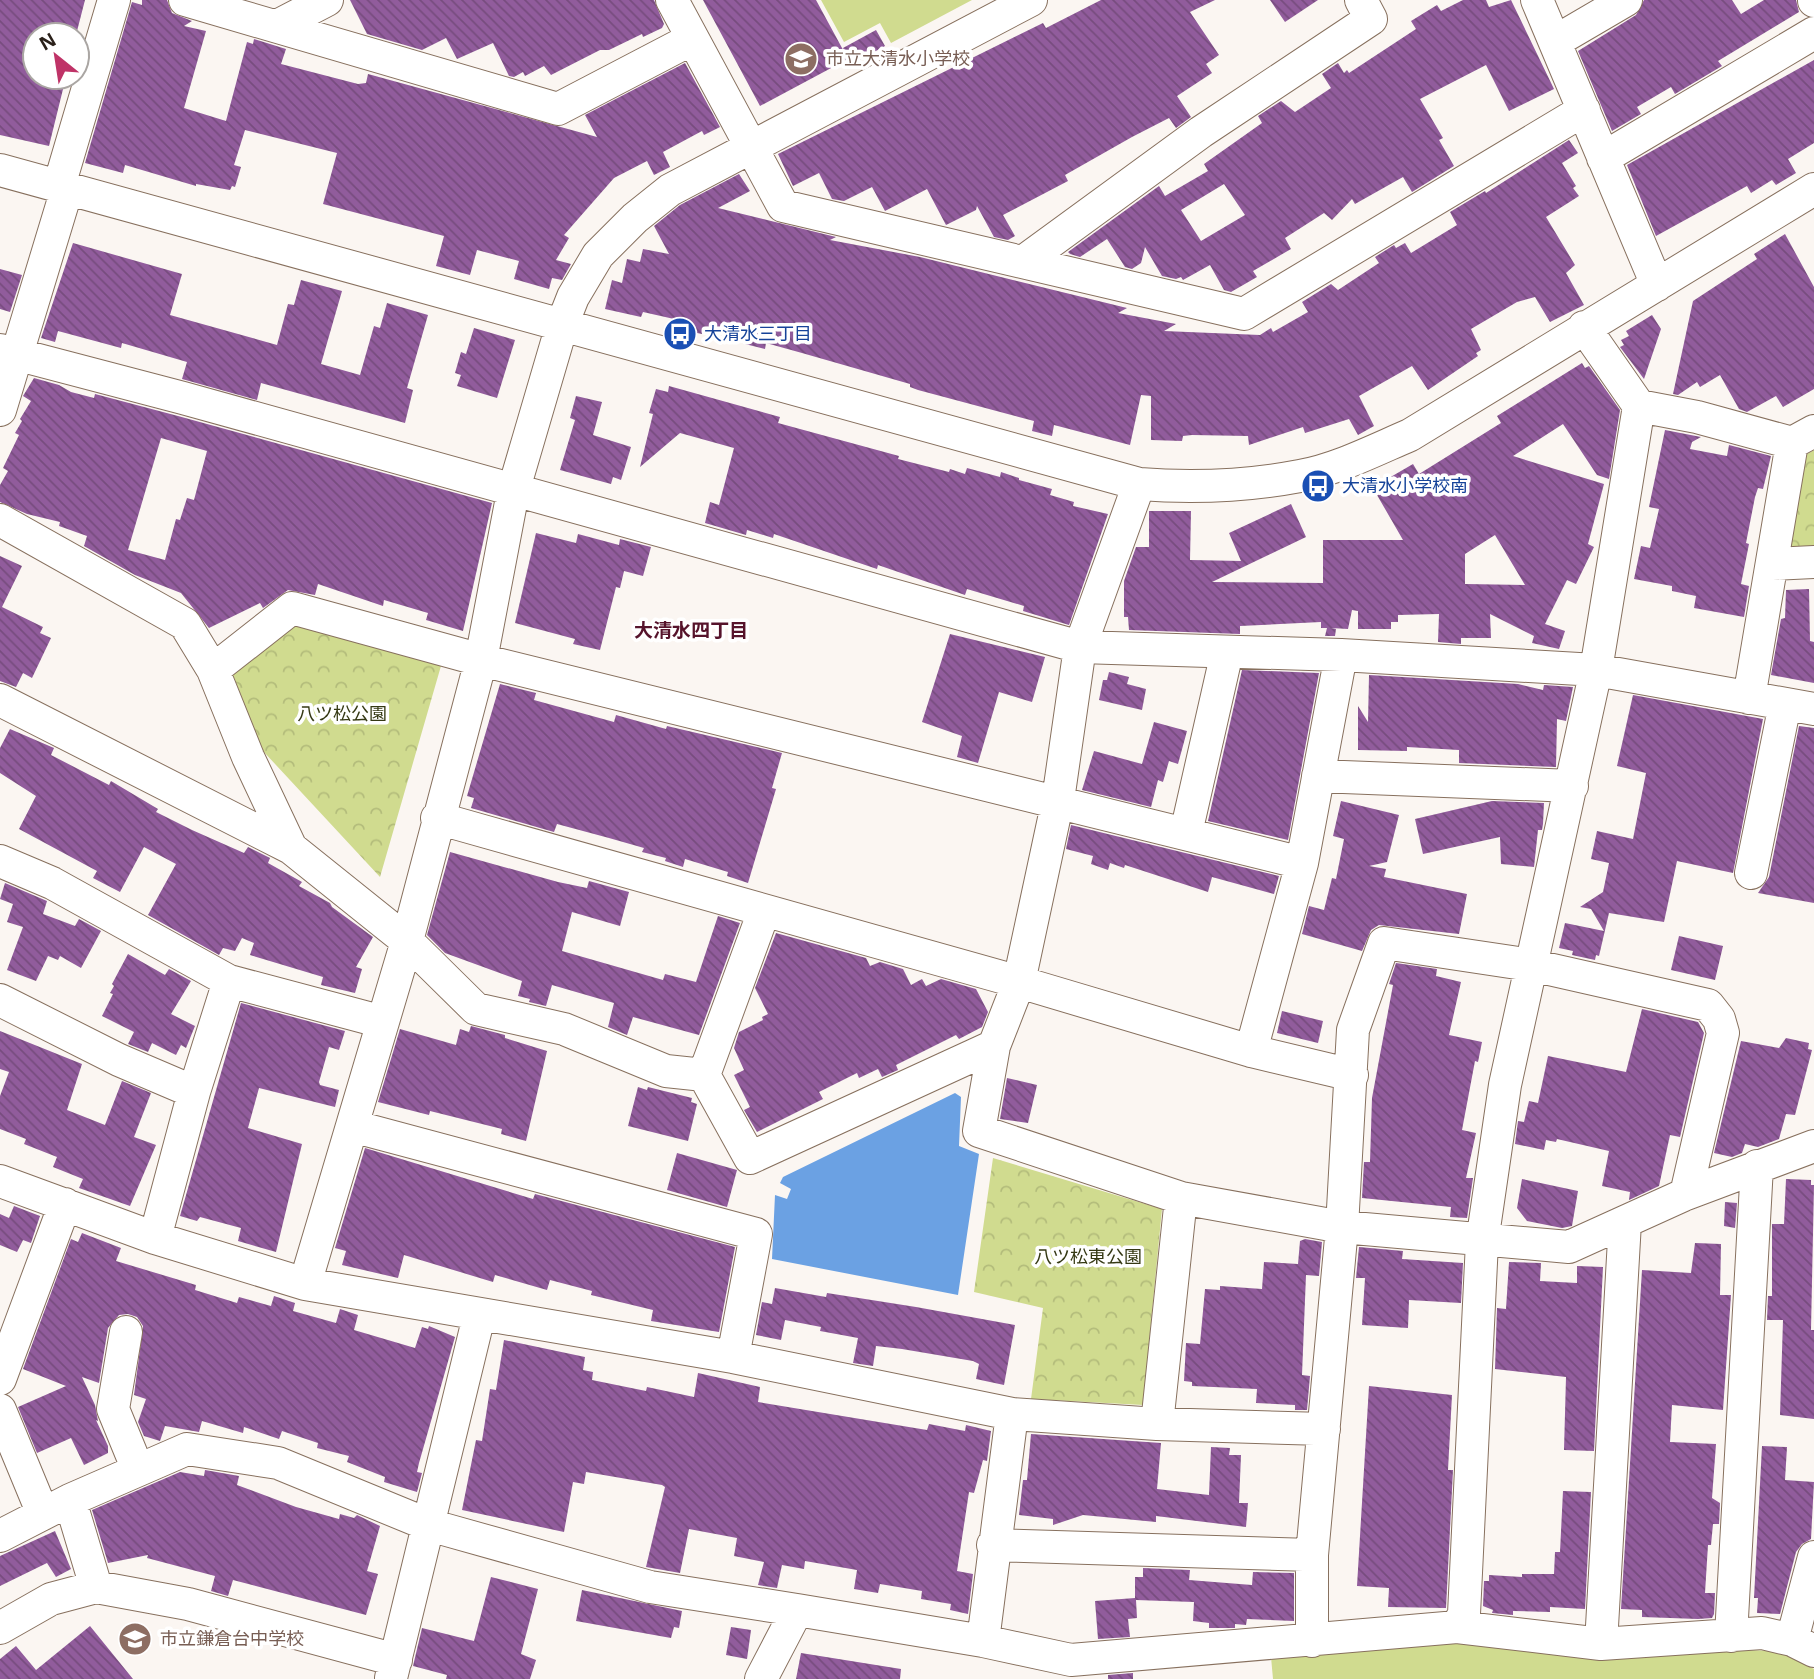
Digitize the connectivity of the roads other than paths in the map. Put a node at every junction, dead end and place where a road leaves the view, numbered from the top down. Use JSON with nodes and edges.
{"nodes":[{"id":1,"x":114,"y":0,"type":"edge"},
{"id":2,"x":185,"y":0,"type":"edge"},
{"id":3,"x":327,"y":0,"type":"edge"},
{"id":4,"x":672,"y":0,"type":"edge"},
{"id":5,"x":1031,"y":0,"type":"edge"},
{"id":6,"x":1361,"y":0,"type":"edge"},
{"id":7,"x":1537,"y":0,"type":"edge"},
{"id":8,"x":1626,"y":0,"type":"edge"},
{"id":9,"x":279,"y":25,"type":"junction"},
{"id":10,"x":1814,"y":33,"type":"edge"},
{"id":11,"x":692,"y":39,"type":"junction"},
{"id":12,"x":1556,"y":41,"type":"junction"},
{"id":13,"x":1584,"y":110,"type":"junction"},
{"id":14,"x":752,"y":146,"type":"junction"},
{"id":15,"x":1604,"y":158,"type":"junction"},
{"id":16,"x":0,"y":170,"type":"edge"},
{"id":17,"x":63,"y":187,"type":"junction"},
{"id":18,"x":1814,"y":188,"type":"edge"},
{"id":19,"x":1023,"y":262,"type":"junction"},
{"id":20,"x":1657,"y":285,"type":"junction"},
{"id":21,"x":562,"y":325,"type":"junction"},
{"id":22,"x":1584,"y":327,"type":"junction"},
{"id":23,"x":8,"y":352,"type":"edge"},
{"id":24,"x":1639,"y":406,"type":"junction"},
{"id":25,"x":0,"y":410,"type":"edge"},
{"id":26,"x":1803,"y":437,"type":"edge"},
{"id":27,"x":1139,"y":484,"type":"junction"},
{"id":28,"x":513,"y":492,"type":"junction"},
{"id":29,"x":0,"y":520,"type":"edge"},
{"id":30,"x":1814,"y":562,"type":"edge"},
{"id":31,"x":1772,"y":564,"type":"junction"},
{"id":32,"x":1080,"y":647,"type":"junction"},
{"id":33,"x":1227,"y":652,"type":"junction"},
{"id":34,"x":1341,"y":655,"type":"junction"},
{"id":35,"x":481,"y":660,"type":"junction"},
{"id":36,"x":213,"y":670,"type":"junction"},
{"id":37,"x":1596,"y":670,"type":"junction"},
{"id":38,"x":1749,"y":698,"type":"junction"},
{"id":39,"x":0,"y":700,"type":"edge"},
{"id":40,"x":1799,"y":707,"type":"edge"},
{"id":41,"x":1318,"y":776,"type":"junction"},
{"id":42,"x":1572,"y":786,"type":"junction"},
{"id":43,"x":1058,"y":800,"type":"junction"},
{"id":44,"x":437,"y":818,"type":"junction"},
{"id":45,"x":1186,"y":833,"type":"junction"},
{"id":46,"x":291,"y":848,"type":"junction"},
{"id":47,"x":0,"y":861,"type":"edge"},
{"id":48,"x":1301,"y":863,"type":"junction"},
{"id":49,"x":1751,"y":873,"type":"dead end"},
{"id":50,"x":764,"y":911,"type":"junction"},
{"id":51,"x":407,"y":941,"type":"junction"},
{"id":52,"x":1531,"y":965,"type":"junction"},
{"id":53,"x":229,"y":981,"type":"junction"},
{"id":54,"x":1018,"y":982,"type":"junction"},
{"id":55,"x":0,"y":1000,"type":"edge"},
{"id":56,"x":383,"y":1022,"type":"junction"},
{"id":57,"x":994,"y":1046,"type":"junction"},
{"id":58,"x":1251,"y":1051,"type":"junction"},
{"id":59,"x":704,"y":1075,"type":"junction"},
{"id":60,"x":1352,"y":1075,"type":"junction"},
{"id":61,"x":194,"y":1092,"type":"junction"},
{"id":62,"x":352,"y":1126,"type":"junction"},
{"id":63,"x":1814,"y":1146,"type":"edge"},
{"id":64,"x":1757,"y":1166,"type":"junction"},
{"id":65,"x":0,"y":1181,"type":"edge"},
{"id":66,"x":1686,"y":1194,"type":"junction"},
{"id":67,"x":1181,"y":1198,"type":"junction"},
{"id":68,"x":65,"y":1204,"type":"junction"},
{"id":69,"x":1625,"y":1222,"type":"junction"},
{"id":70,"x":1342,"y":1227,"type":"junction"},
{"id":71,"x":155,"y":1238,"type":"junction"},
{"id":72,"x":1482,"y":1242,"type":"junction"},
{"id":73,"x":305,"y":1284,"type":"junction"},
{"id":74,"x":479,"y":1316,"type":"junction"},
{"id":75,"x":126,"y":1332,"type":"dead end"},
{"id":76,"x":733,"y":1357,"type":"junction"},
{"id":77,"x":0,"y":1379,"type":"edge"},
{"id":78,"x":0,"y":1410,"type":"edge"},
{"id":79,"x":1012,"y":1414,"type":"junction"},
{"id":80,"x":1157,"y":1424,"type":"junction"},
{"id":81,"x":1324,"y":1429,"type":"junction"},
{"id":82,"x":138,"y":1470,"type":"junction"},
{"id":83,"x":56,"y":1507,"type":"junction"},
{"id":84,"x":429,"y":1525,"type":"junction"},
{"id":85,"x":0,"y":1536,"type":"edge"},
{"id":86,"x":993,"y":1545,"type":"junction"},
{"id":87,"x":1312,"y":1555,"type":"junction"},
{"id":88,"x":1814,"y":1557,"type":"edge"},
{"id":89,"x":96,"y":1587,"type":"junction"},
{"id":90,"x":797,"y":1611,"type":"junction"},
{"id":91,"x":1457,"y":1627,"type":"junction"},
{"id":92,"x":0,"y":1629,"type":"edge"},
{"id":93,"x":1731,"y":1636,"type":"junction"},
{"id":94,"x":983,"y":1641,"type":"junction"},
{"id":95,"x":1312,"y":1641,"type":"junction"},
{"id":96,"x":1601,"y":1644,"type":"junction"},
{"id":97,"x":1803,"y":1645,"type":"edge"},
{"id":98,"x":393,"y":1669,"type":"edge"},
{"id":99,"x":761,"y":1679,"type":"edge"}],
"edges":[{"from":1,"to":17,"type":"street"},
{"from":2,"to":9,"type":"street"},
{"from":3,"to":9,"type":"street"},
{"from":4,"to":11,"type":"street"},
{"from":5,"to":14,"type":"street"},
{"from":6,"to":19,"type":"street"},
{"from":7,"to":12,"type":"street"},
{"from":8,"to":12,"type":"street"},
{"from":9,"to":11,"type":"street"},
{"from":10,"to":15,"type":"street"},
{"from":11,"to":14,"type":"street"},
{"from":12,"to":13,"type":"street"},
{"from":13,"to":15,"type":"street"},
{"from":13,"to":19,"type":"street"},
{"from":14,"to":19,"type":"street"},
{"from":14,"to":21,"type":"street"},
{"from":15,"to":20,"type":"street"},
{"from":16,"to":17,"type":"street"},
{"from":17,"to":21,"type":"street"},
{"from":17,"to":23,"type":"street"},
{"from":18,"to":20,"type":"street"},
{"from":20,"to":22,"type":"street"},
{"from":21,"to":27,"type":"street"},
{"from":21,"to":28,"type":"street"},
{"from":22,"to":24,"type":"street"},
{"from":22,"to":27,"type":"street"},
{"from":23,"to":25,"type":"street"},
{"from":23,"to":28,"type":"street"},
{"from":24,"to":26,"type":"street"},
{"from":24,"to":37,"type":"street"},
{"from":26,"to":31,"type":"street"},
{"from":27,"to":32,"type":"street"},
{"from":28,"to":32,"type":"street"},
{"from":28,"to":35,"type":"street"},
{"from":29,"to":36,"type":"street"},
{"from":30,"to":31,"type":"street"},
{"from":31,"to":38,"type":"street"},
{"from":32,"to":33,"type":"street"},
{"from":32,"to":43,"type":"street"},
{"from":33,"to":34,"type":"street"},
{"from":33,"to":45,"type":"street"},
{"from":34,"to":37,"type":"street"},
{"from":34,"to":41,"type":"street"},
{"from":35,"to":36,"type":"street"},
{"from":35,"to":43,"type":"street"},
{"from":35,"to":44,"type":"street"},
{"from":36,"to":46,"type":"street"},
{"from":37,"to":38,"type":"street"},
{"from":37,"to":42,"type":"street"},
{"from":38,"to":40,"type":"street"},
{"from":39,"to":46,"type":"street"},
{"from":40,"to":49,"type":"street"},
{"from":41,"to":42,"type":"street"},
{"from":41,"to":48,"type":"street"},
{"from":42,"to":52,"type":"street"},
{"from":43,"to":45,"type":"street"},
{"from":43,"to":54,"type":"street"},
{"from":44,"to":50,"type":"street"},
{"from":44,"to":51,"type":"street"},
{"from":45,"to":48,"type":"street"},
{"from":46,"to":51,"type":"street"},
{"from":47,"to":53,"type":"street"},
{"from":48,"to":58,"type":"street"},
{"from":50,"to":54,"type":"street"},
{"from":50,"to":59,"type":"street"},
{"from":51,"to":56,"type":"street"},
{"from":51,"to":59,"type":"street"},
{"from":52,"to":60,"type":"street"},
{"from":52,"to":66,"type":"street"},
{"from":52,"to":72,"type":"street"},
{"from":53,"to":56,"type":"street"},
{"from":53,"to":61,"type":"street"},
{"from":54,"to":57,"type":"street"},
{"from":54,"to":58,"type":"street"},
{"from":55,"to":61,"type":"street"},
{"from":56,"to":62,"type":"street"},
{"from":57,"to":59,"type":"street"},
{"from":57,"to":67,"type":"street"},
{"from":58,"to":60,"type":"street"},
{"from":60,"to":70,"type":"street"},
{"from":61,"to":71,"type":"street"},
{"from":62,"to":73,"type":"street"},
{"from":62,"to":76,"type":"street"},
{"from":63,"to":64,"type":"street"},
{"from":64,"to":66,"type":"street"},
{"from":64,"to":93,"type":"street"},
{"from":65,"to":68,"type":"street"},
{"from":66,"to":69,"type":"street"},
{"from":67,"to":70,"type":"street"},
{"from":67,"to":80,"type":"street"},
{"from":68,"to":71,"type":"street"},
{"from":68,"to":77,"type":"street"},
{"from":69,"to":72,"type":"street"},
{"from":69,"to":96,"type":"street"},
{"from":70,"to":72,"type":"street"},
{"from":70,"to":81,"type":"street"},
{"from":71,"to":73,"type":"street"},
{"from":72,"to":91,"type":"street"},
{"from":73,"to":74,"type":"street"},
{"from":74,"to":76,"type":"street"},
{"from":74,"to":84,"type":"street"},
{"from":75,"to":82,"type":"street"},
{"from":76,"to":79,"type":"street"},
{"from":78,"to":83,"type":"street"},
{"from":79,"to":80,"type":"street"},
{"from":79,"to":86,"type":"street"},
{"from":80,"to":81,"type":"street"},
{"from":81,"to":87,"type":"street"},
{"from":82,"to":83,"type":"street"},
{"from":82,"to":84,"type":"street"},
{"from":83,"to":85,"type":"street"},
{"from":83,"to":89,"type":"street"},
{"from":84,"to":90,"type":"street"},
{"from":84,"to":98,"type":"street"},
{"from":86,"to":87,"type":"street"},
{"from":86,"to":94,"type":"street"},
{"from":87,"to":95,"type":"street"},
{"from":88,"to":97,"type":"street"},
{"from":89,"to":92,"type":"street"},
{"from":89,"to":98,"type":"street"},
{"from":90,"to":94,"type":"street"},
{"from":90,"to":99,"type":"street"},
{"from":91,"to":95,"type":"street"},
{"from":91,"to":96,"type":"street"},
{"from":93,"to":96,"type":"street"},
{"from":93,"to":97,"type":"street"},
{"from":94,"to":95,"type":"street"}]}
